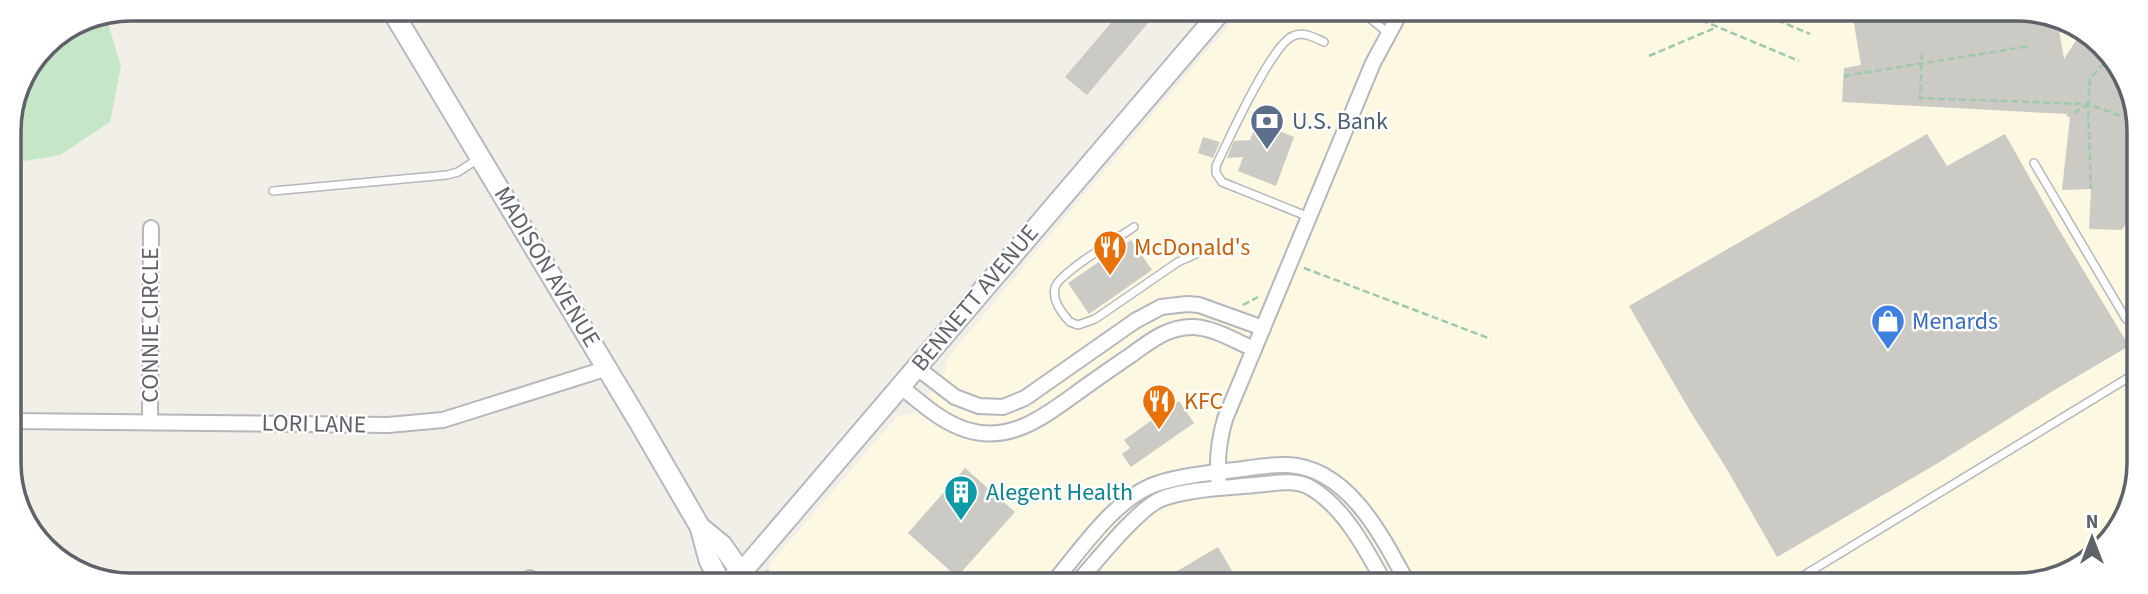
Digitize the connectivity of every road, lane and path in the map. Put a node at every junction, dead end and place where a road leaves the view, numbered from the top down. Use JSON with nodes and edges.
{"nodes":[{"id":1,"x":398,"y":21,"type":"edge"},
{"id":2,"x":1212,"y":21,"type":"edge"},
{"id":3,"x":1373,"y":21,"type":"edge"},
{"id":4,"x":1395,"y":21,"type":"edge"},
{"id":5,"x":1703,"y":21,"type":"edge"},
{"id":6,"x":1779,"y":21,"type":"edge"},
{"id":7,"x":1717,"y":27,"type":"junction"},
{"id":8,"x":1388,"y":33,"type":"junction"},
{"id":9,"x":1810,"y":34,"type":"dead end"},
{"id":10,"x":1324,"y":42,"type":"dead end"},
{"id":11,"x":2030,"y":46,"type":"dead end"},
{"id":12,"x":1922,"y":53,"type":"dead end"},
{"id":13,"x":1649,"y":56,"type":"dead end"},
{"id":14,"x":1799,"y":61,"type":"dead end"},
{"id":15,"x":1922,"y":64,"type":"junction"},
{"id":16,"x":2103,"y":64,"type":"edge"},
{"id":17,"x":1844,"y":76,"type":"dead end"},
{"id":18,"x":2088,"y":104,"type":"junction"},
{"id":19,"x":2074,"y":113,"type":"dead end"},
{"id":20,"x":2126,"y":118,"type":"edge"},
{"id":21,"x":481,"y":157,"type":"junction"},
{"id":22,"x":2034,"y":163,"type":"dead end"},
{"id":23,"x":2091,"y":189,"type":"dead end"},
{"id":24,"x":273,"y":191,"type":"dead end"},
{"id":25,"x":1309,"y":217,"type":"junction"},
{"id":26,"x":1134,"y":227,"type":"dead end"},
{"id":27,"x":151,"y":228,"type":"dead end"},
{"id":28,"x":1196,"y":254,"type":"dead end"},
{"id":29,"x":1290,"y":262,"type":"junction"},
{"id":30,"x":2127,"y":320,"type":"edge"},
{"id":31,"x":1263,"y":328,"type":"junction"},
{"id":32,"x":1491,"y":339,"type":"dead end"},
{"id":33,"x":1254,"y":349,"type":"junction"},
{"id":34,"x":608,"y":368,"type":"junction"},
{"id":35,"x":916,"y":368,"type":"junction"},
{"id":36,"x":2127,"y":378,"type":"edge"},
{"id":37,"x":900,"y":386,"type":"junction"},
{"id":38,"x":21,"y":421,"type":"edge"},
{"id":39,"x":150,"y":422,"type":"junction"},
{"id":40,"x":1217,"y":472,"type":"junction"},
{"id":41,"x":1219,"y":488,"type":"junction"},
{"id":42,"x":700,"y":527,"type":"junction"},
{"id":43,"x":716,"y":573,"type":"edge"},
{"id":44,"x":736,"y":573,"type":"edge"},
{"id":45,"x":744,"y":573,"type":"edge"},
{"id":46,"x":1061,"y":573,"type":"edge"},
{"id":47,"x":1086,"y":573,"type":"edge"},
{"id":48,"x":1379,"y":573,"type":"edge"},
{"id":49,"x":1402,"y":573,"type":"edge"},
{"id":50,"x":1806,"y":573,"type":"edge"}],
"edges":[{"from":1,"to":21,"type":"main road","name":"MADISON AVENUE"},
{"from":2,"to":35,"type":"main road","name":"BENNETT AVENUE"},
{"from":3,"to":8,"type":"lane"},
{"from":4,"to":8,"type":"street"},
{"from":5,"to":7,"type":"path"},
{"from":6,"to":9,"type":"path"},
{"from":7,"to":13,"type":"path"},
{"from":7,"to":14,"type":"path"},
{"from":8,"to":25,"type":"street"},
{"from":10,"to":25,"type":"lane"},
{"from":11,"to":15,"type":"path"},
{"from":12,"to":15,"type":"path"},
{"from":15,"to":17,"type":"path"},
{"from":15,"to":18,"type":"path"},
{"from":16,"to":18,"type":"path"},
{"from":18,"to":19,"type":"path"},
{"from":18,"to":20,"type":"path"},
{"from":18,"to":23,"type":"path"},
{"from":21,"to":24,"type":"lane"},
{"from":21,"to":34,"type":"main road","name":"MADISON AVENUE"},
{"from":22,"to":30,"type":"lane"},
{"from":25,"to":29,"type":"street"},
{"from":26,"to":28,"type":"lane"},
{"from":27,"to":39,"type":"street","name":"CONNIE CIRCLE"},
{"from":29,"to":31,"type":"street"},
{"from":29,"to":32,"type":"path"},
{"from":31,"to":33,"type":"street"},
{"from":31,"to":35,"type":"street"},
{"from":33,"to":37,"type":"street"},
{"from":33,"to":40,"type":"street"},
{"from":34,"to":39,"type":"street","name":"LORI LANE"},
{"from":34,"to":42,"type":"main road","name":"MADISON AVENUE"},
{"from":35,"to":37,"type":"main road","name":"BENNETT AVENUE"},
{"from":36,"to":50,"type":"lane"},
{"from":37,"to":45,"type":"main road","name":"BENNETT AVENUE"},
{"from":38,"to":39,"type":"street","name":"LORI LANE"},
{"from":40,"to":41,"type":"street"},
{"from":40,"to":46,"type":"street"},
{"from":40,"to":49,"type":"street"},
{"from":41,"to":47,"type":"street"},
{"from":41,"to":48,"type":"street"},
{"from":42,"to":43,"type":"main road","name":"MADISON AVENUE"},
{"from":42,"to":44,"type":"main road","name":"MADISON AVENUE"}]}
